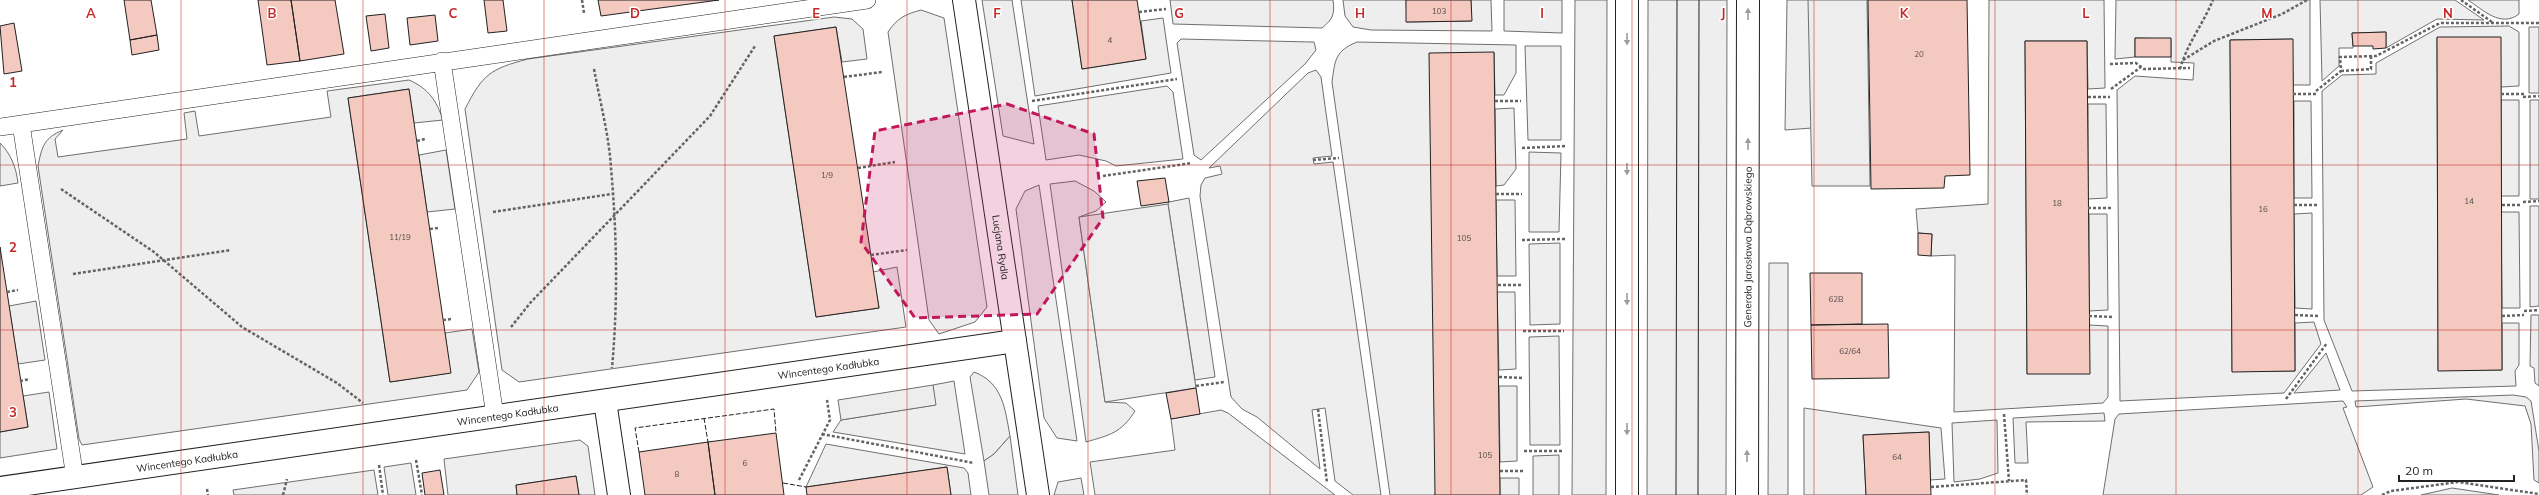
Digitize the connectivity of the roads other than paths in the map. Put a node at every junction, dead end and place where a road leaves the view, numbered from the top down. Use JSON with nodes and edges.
{"nodes":[{"id":1,"x":867,"y":0,"type":"edge"},
{"id":2,"x":964,"y":0,"type":"edge"},
{"id":3,"x":1627,"y":0,"type":"edge"},
{"id":4,"x":1748,"y":0,"type":"edge"},
{"id":5,"x":442,"y":61,"type":"junction"},
{"id":6,"x":21,"y":124,"type":"junction"},
{"id":7,"x":0,"y":127,"type":"edge"},
{"id":8,"x":1015,"y":341,"type":"junction"},
{"id":9,"x":605,"y":401,"type":"junction"},
{"id":10,"x":495,"y":416,"type":"junction"},
{"id":11,"x":76,"y":478,"type":"junction"},
{"id":12,"x":0,"y":488,"type":"edge"},
{"id":13,"x":619,"y":495,"type":"edge"},
{"id":14,"x":1038,"y":495,"type":"edge"},
{"id":15,"x":1627,"y":495,"type":"edge"},
{"id":16,"x":1747,"y":495,"type":"edge"}],
"edges":[{"from":1,"to":5,"type":"lane"},
{"from":2,"to":8,"type":"street","name":"Lucjana Rydla"},
{"from":3,"to":15,"type":"street","one_way":true},
{"from":16,"to":4,"type":"street","name":"Generała Jarosława Dąbrowskiego","one_way":true},
{"from":5,"to":6,"type":"lane"},
{"from":5,"to":10,"type":"lane"},
{"from":6,"to":7,"type":"lane"},
{"from":6,"to":11,"type":"lane"},
{"from":8,"to":9,"type":"street","name":"Wincentego Kadłubka"},
{"from":8,"to":14,"type":"street","name":"Lucjana Rydla"},
{"from":9,"to":10,"type":"street","name":"Wincentego Kadłubka"},
{"from":9,"to":13,"type":"street"},
{"from":10,"to":11,"type":"street","name":"Wincentego Kadłubka"},
{"from":11,"to":12,"type":"street","name":"Wincentego Kadłubka"}]}
